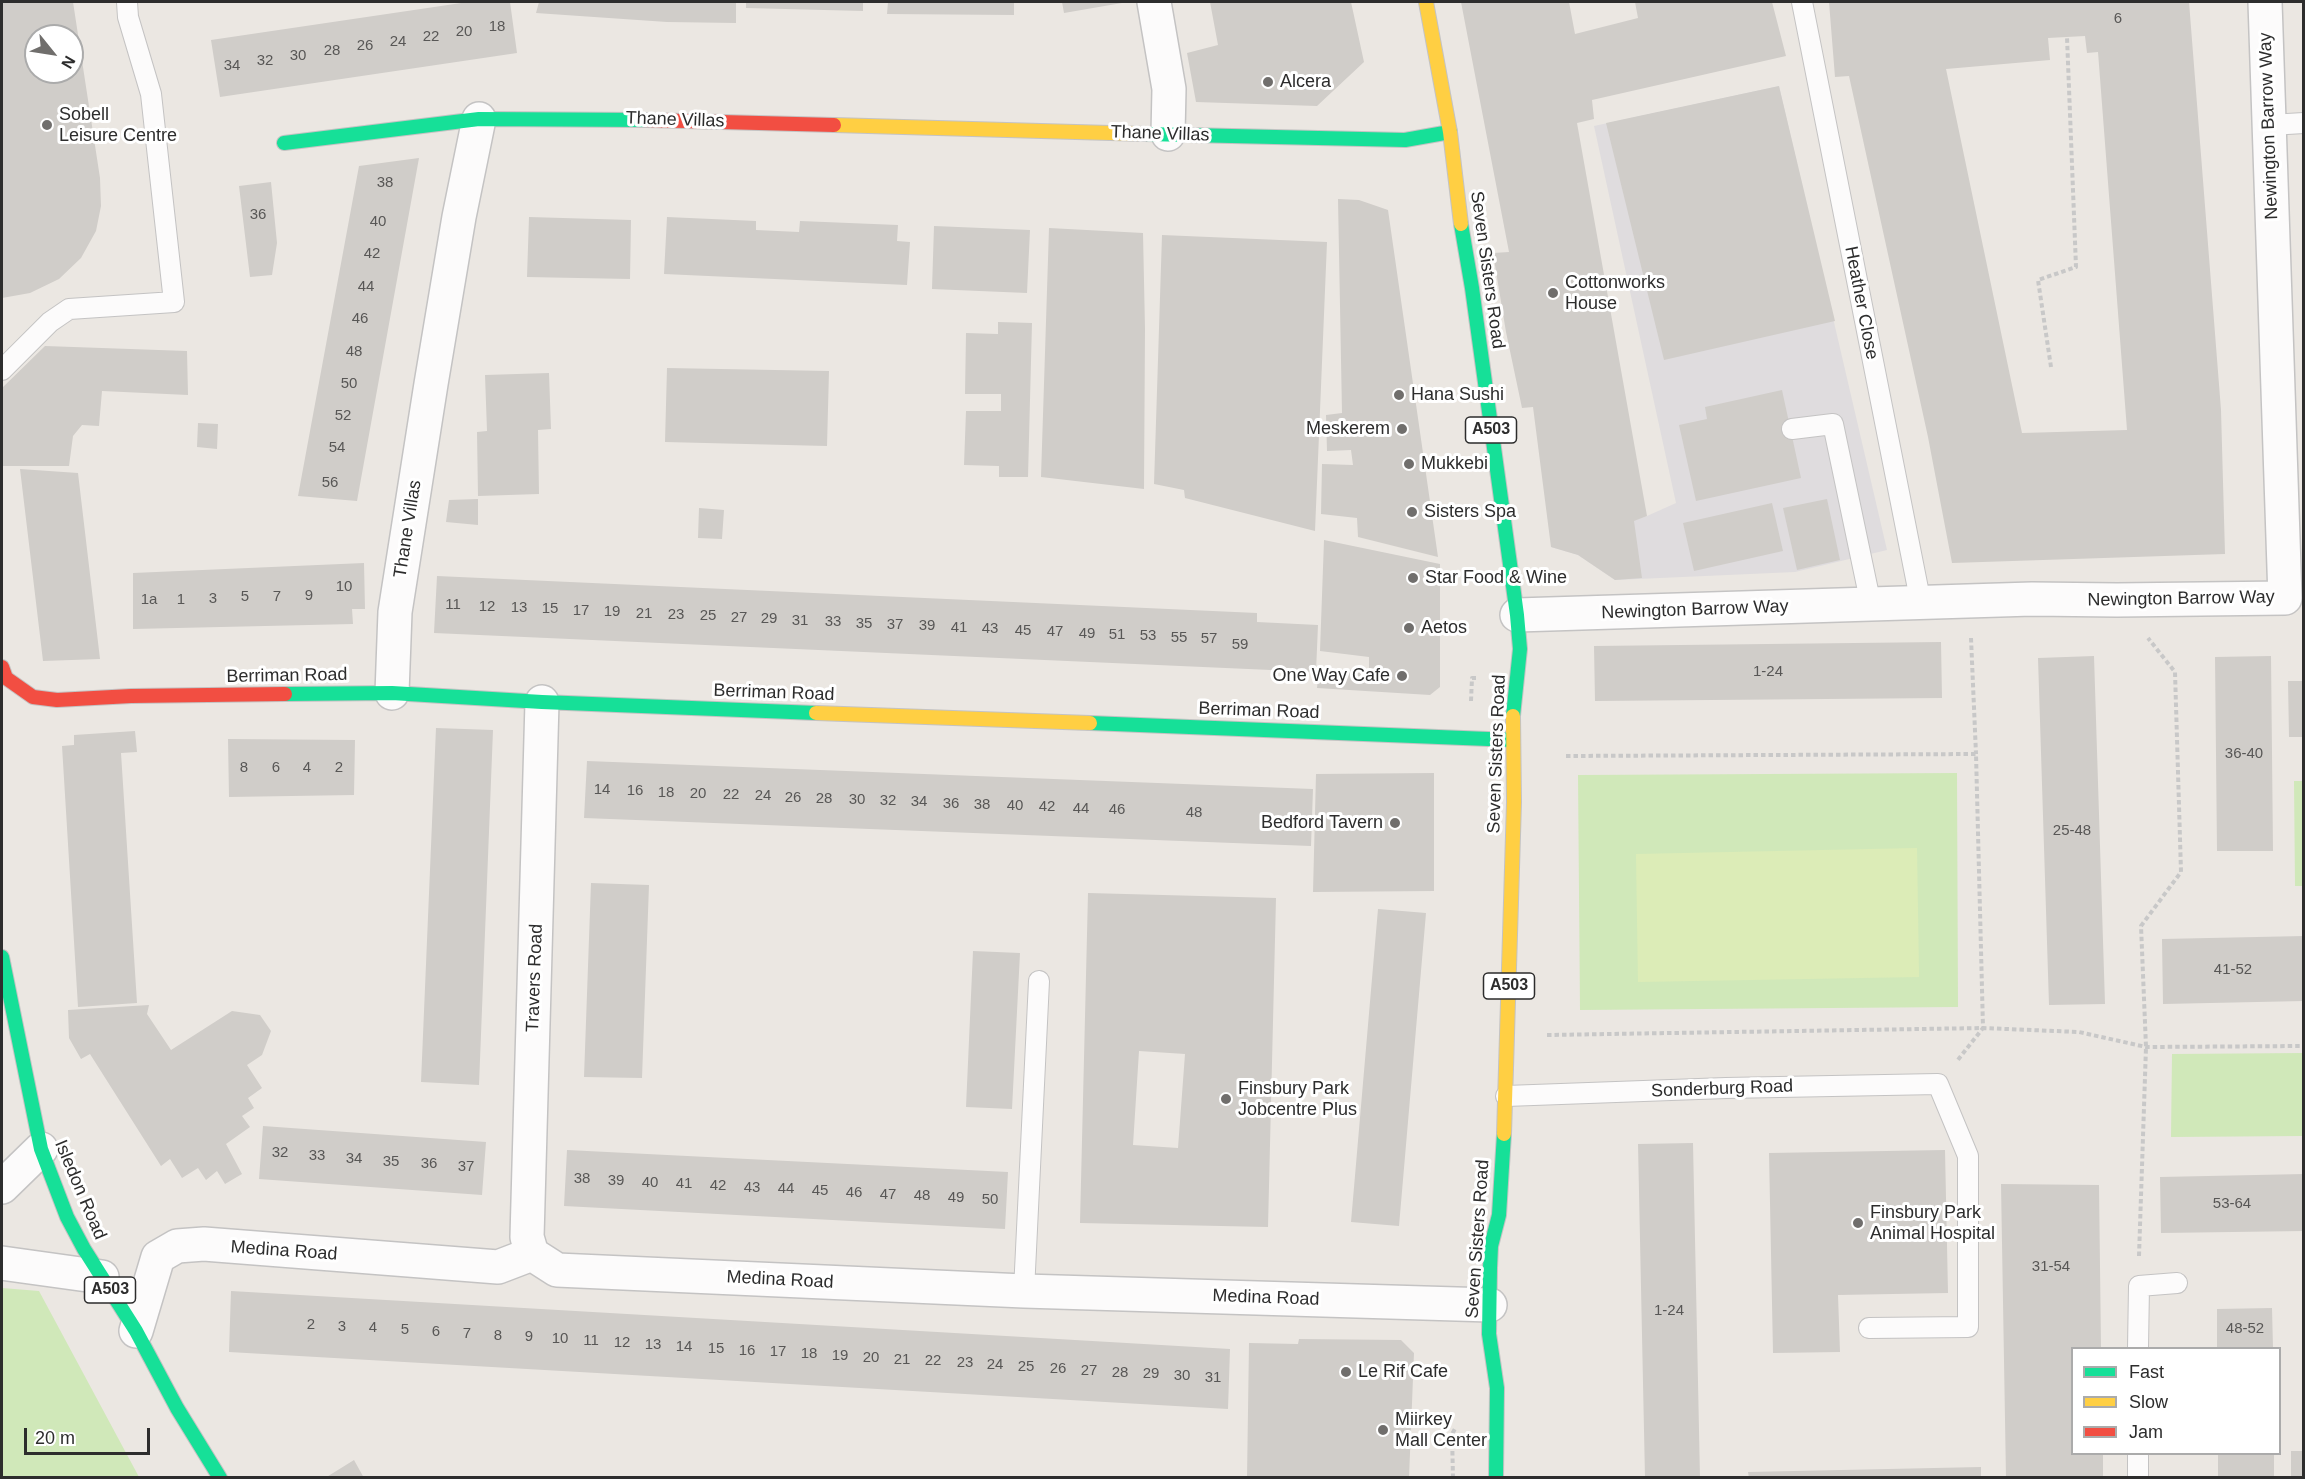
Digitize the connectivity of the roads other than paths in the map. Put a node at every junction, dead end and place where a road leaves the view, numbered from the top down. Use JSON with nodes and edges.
{"nodes":[{"id":1,"x":127,"y":2,"type":"edge"},
{"id":2,"x":1154,"y":2,"type":"edge"},
{"id":3,"x":1426,"y":2,"type":"edge"},
{"id":4,"x":1802,"y":2,"type":"edge"},
{"id":5,"x":2265,"y":2,"type":"edge"},
{"id":6,"x":479,"y":119,"type":"junction"},
{"id":7,"x":2304,"y":123,"type":"edge"},
{"id":8,"x":2270,"y":125,"type":"junction"},
{"id":9,"x":1450,"y":132,"type":"junction"},
{"id":10,"x":1168,"y":134,"type":"junction"},
{"id":11,"x":284,"y":143,"type":"dead end"},
{"id":12,"x":2,"y":370,"type":"edge"},
{"id":13,"x":1792,"y":429,"type":"dead end"},
{"id":14,"x":2294,"y":597,"type":"edge"},
{"id":15,"x":1921,"y":604,"type":"junction"},
{"id":16,"x":1871,"y":605,"type":"junction"},
{"id":17,"x":1517,"y":615,"type":"junction"},
{"id":18,"x":2,"y":667,"type":"edge"},
{"id":19,"x":392,"y":693,"type":"junction"},
{"id":20,"x":542,"y":702,"type":"junction"},
{"id":21,"x":1513,"y":740,"type":"junction"},
{"id":22,"x":2,"y":957,"type":"edge"},
{"id":23,"x":1039,"y":981,"type":"dead end"},
{"id":24,"x":1506,"y":1096,"type":"junction"},
{"id":25,"x":41,"y":1149,"type":"junction"},
{"id":26,"x":2,"y":1187,"type":"edge"},
{"id":27,"x":532,"y":1254,"type":"junction"},
{"id":28,"x":2,"y":1263,"type":"edge"},
{"id":29,"x":102,"y":1278,"type":"junction"},
{"id":30,"x":2177,"y":1283,"type":"dead end"},
{"id":31,"x":1024,"y":1291,"type":"junction"},
{"id":32,"x":1490,"y":1305,"type":"junction"},
{"id":33,"x":1869,"y":1328,"type":"dead end"},
{"id":34,"x":136,"y":1331,"type":"junction"},
{"id":35,"x":2138,"y":1347,"type":"edge"},
{"id":36,"x":2138,"y":1455,"type":"edge"},
{"id":37,"x":220,"y":1478,"type":"edge"},
{"id":38,"x":1496,"y":1478,"type":"edge"},
{"id":39,"x":2138,"y":1478,"type":"edge"}],
"edges":[{"from":1,"to":12,"type":"lane"},
{"from":2,"to":10,"type":"street"},
{"from":3,"to":9,"type":"main road","name":"Seven Sisters Road","number":"A503"},
{"from":4,"to":15,"type":"lane","name":"Heather Close"},
{"from":5,"to":8,"type":"street","name":"Newington Barrow Way"},
{"from":6,"to":10,"type":"main road","name":"Thane Villas"},
{"from":6,"to":11,"type":"main road"},
{"from":6,"to":19,"type":"street","name":"Thane Villas"},
{"from":7,"to":8,"type":"lane"},
{"from":8,"to":14,"type":"street","name":"Newington Barrow Way"},
{"from":9,"to":10,"type":"main road","name":"Thane Villas"},
{"from":9,"to":17,"type":"main road","name":"Seven Sisters Road","number":"A503"},
{"from":13,"to":16,"type":"lane"},
{"from":14,"to":15,"type":"street","name":"Newington Barrow Way"},
{"from":15,"to":16,"type":"street","name":"Newington Barrow Way"},
{"from":16,"to":17,"type":"street","name":"Newington Barrow Way"},
{"from":17,"to":21,"type":"main road","name":"Seven Sisters Road","number":"A503"},
{"from":18,"to":19,"type":"main road","name":"Berriman Road"},
{"from":19,"to":20,"type":"main road","name":"Berriman Road"},
{"from":20,"to":21,"type":"main road","name":"Berriman Road"},
{"from":20,"to":27,"type":"street","name":"Travers Road"},
{"from":21,"to":24,"type":"main road","name":"Seven Sisters Road","number":"A503"},
{"from":22,"to":25,"type":"main road","name":"Isledon Road","number":"A503"},
{"from":23,"to":31,"type":"lane"},
{"from":24,"to":32,"type":"main road","name":"Seven Sisters Road","number":"A503"},
{"from":24,"to":33,"type":"lane","name":"Sonderburg Road"},
{"from":25,"to":26,"type":"street"},
{"from":25,"to":29,"type":"main road","name":"Isledon Road","number":"A503"},
{"from":27,"to":31,"type":"street","name":"Medina Road"},
{"from":27,"to":34,"type":"street","name":"Medina Road"},
{"from":28,"to":29,"type":"street"},
{"from":29,"to":34,"type":"main road","name":"Isledon Road","number":"A503"},
{"from":30,"to":35,"type":"lane"},
{"from":31,"to":32,"type":"street","name":"Medina Road"},
{"from":32,"to":38,"type":"main road","name":"Seven Sisters Road","number":"A503"},
{"from":34,"to":37,"type":"main road","name":"Isledon Road","number":"A503"},
{"from":36,"to":39,"type":"lane"}]}
